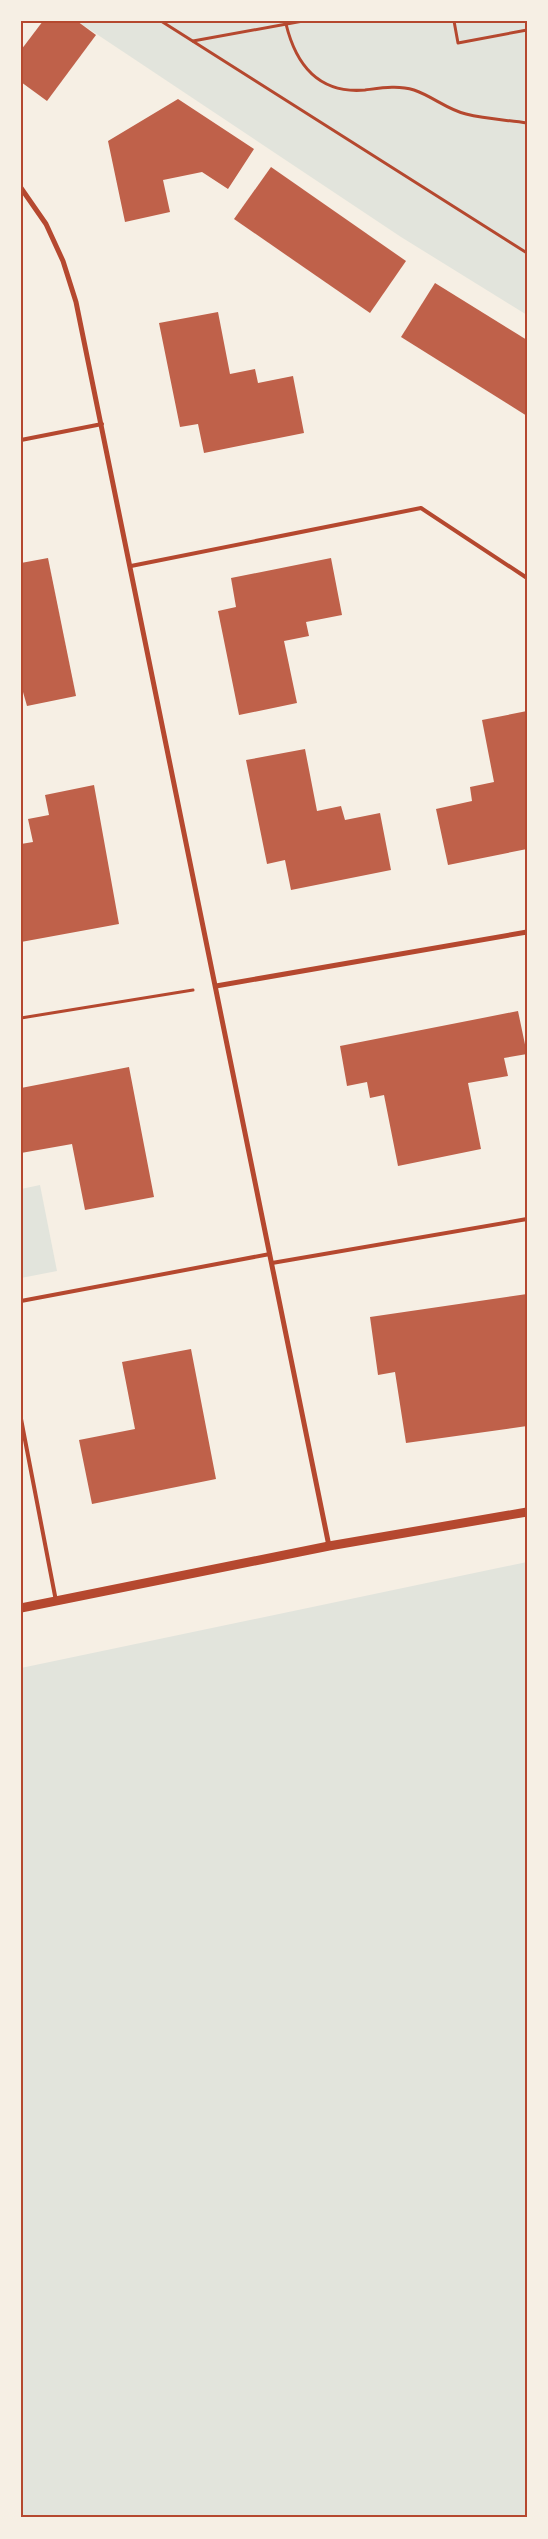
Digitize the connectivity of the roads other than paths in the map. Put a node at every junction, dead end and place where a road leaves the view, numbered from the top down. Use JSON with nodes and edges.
{"nodes":[{"id":1,"x":21,"y":188,"type":"edge"},
{"id":2,"x":102,"y":424,"type":"junction"},
{"id":3,"x":21,"y":440,"type":"edge"},
{"id":4,"x":131,"y":566,"type":"junction"},
{"id":5,"x":527,"y":578,"type":"edge"},
{"id":6,"x":527,"y":932,"type":"edge"},
{"id":7,"x":216,"y":986,"type":"junction"},
{"id":8,"x":527,"y":1219,"type":"edge"},
{"id":9,"x":270,"y":1254,"type":"junction"},
{"id":10,"x":272,"y":1263,"type":"junction"},
{"id":11,"x":21,"y":1301,"type":"edge"},
{"id":12,"x":21,"y":1419,"type":"edge"},
{"id":13,"x":527,"y":1512,"type":"edge"},
{"id":14,"x":330,"y":1546,"type":"junction"},
{"id":15,"x":56,"y":1601,"type":"junction"},
{"id":16,"x":21,"y":1608,"type":"edge"}],
"edges":[{"from":1,"to":2,"type":"street"},
{"from":2,"to":3,"type":"lane"},
{"from":2,"to":4,"type":"street"},
{"from":4,"to":5,"type":"lane"},
{"from":4,"to":7,"type":"street"},
{"from":6,"to":7,"type":"street"},
{"from":7,"to":9,"type":"street"},
{"from":8,"to":10,"type":"lane"},
{"from":9,"to":10,"type":"street"},
{"from":9,"to":11,"type":"lane"},
{"from":10,"to":14,"type":"street"},
{"from":12,"to":15,"type":"lane"},
{"from":13,"to":14,"type":"street"},
{"from":14,"to":15,"type":"street"},
{"from":15,"to":16,"type":"street"}]}
